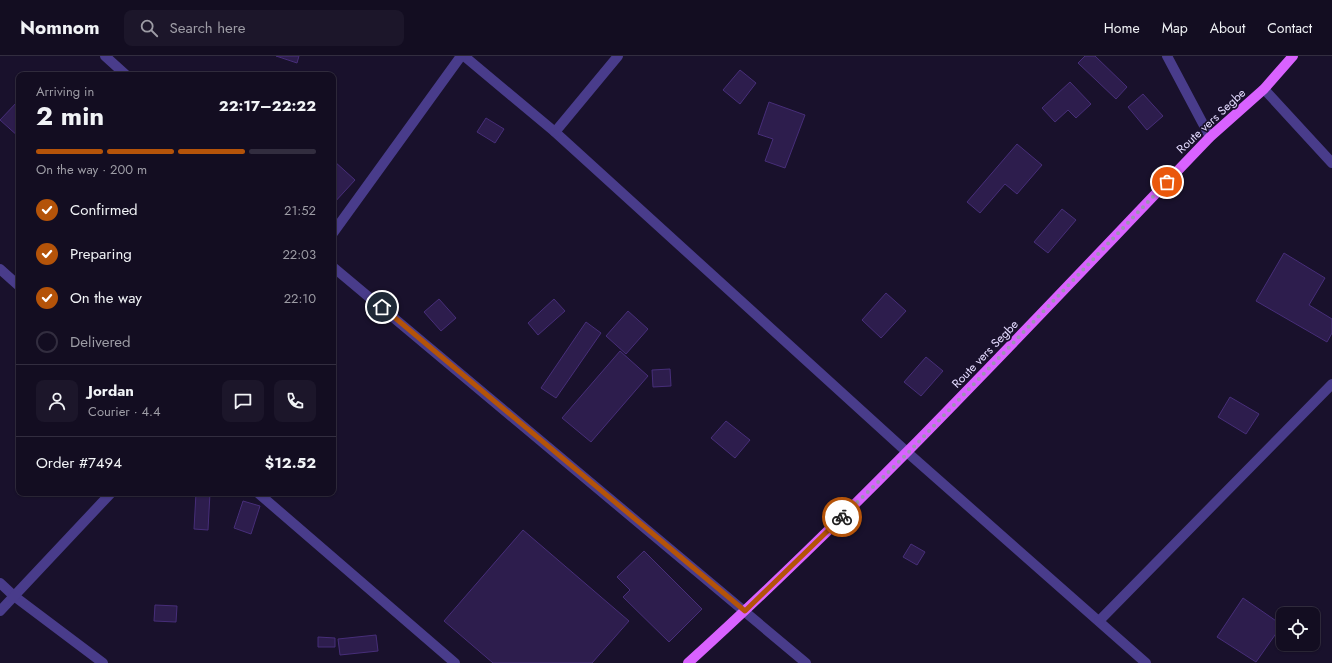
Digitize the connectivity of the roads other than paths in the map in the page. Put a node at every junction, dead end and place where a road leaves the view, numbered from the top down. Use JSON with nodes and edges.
{"nodes":[{"id":1,"x":105,"y":56,"type":"edge"},
{"id":2,"x":461,"y":56,"type":"edge"},
{"id":3,"x":464,"y":56,"type":"edge"},
{"id":4,"x":618,"y":56,"type":"edge"},
{"id":5,"x":1168,"y":56,"type":"edge"},
{"id":6,"x":1293,"y":56,"type":"edge"},
{"id":7,"x":123,"y":72,"type":"edge"},
{"id":8,"x":1264,"y":89,"type":"junction"},
{"id":9,"x":555,"y":132,"type":"junction"},
{"id":10,"x":1210,"y":137,"type":"junction"},
{"id":11,"x":1332,"y":163,"type":"edge"},
{"id":12,"x":336,"y":229,"type":"edge"},
{"id":13,"x":0,"y":269,"type":"edge"},
{"id":14,"x":336,"y":270,"type":"edge"},
{"id":15,"x":16,"y":283,"type":"edge"},
{"id":16,"x":1332,"y":384,"type":"edge"},
{"id":17,"x":908,"y":453,"type":"junction"},
{"id":18,"x":108,"y":496,"type":"edge"},
{"id":19,"x":261,"y":496,"type":"edge"},
{"id":20,"x":0,"y":583,"type":"edge"},
{"id":21,"x":14,"y":596,"type":"junction"},
{"id":22,"x":0,"y":611,"type":"edge"},
{"id":23,"x":745,"y":611,"type":"junction"},
{"id":24,"x":1099,"y":621,"type":"junction"},
{"id":25,"x":103,"y":663,"type":"edge"},
{"id":26,"x":455,"y":663,"type":"edge"},
{"id":27,"x":688,"y":663,"type":"edge"},
{"id":28,"x":806,"y":663,"type":"edge"},
{"id":29,"x":1146,"y":663,"type":"edge"}],
"edges":[{"from":1,"to":7,"type":"street"},
{"from":2,"to":12,"type":"street"},
{"from":3,"to":9,"type":"street"},
{"from":4,"to":9,"type":"street"},
{"from":5,"to":10,"type":"street"},
{"from":6,"to":8,"type":"main road","name":"Route vers Segbe"},
{"from":8,"to":10,"type":"main road","name":"Route vers Segbe"},
{"from":8,"to":11,"type":"street"},
{"from":9,"to":17,"type":"street"},
{"from":10,"to":17,"type":"main road","name":"Route vers Segbe"},
{"from":13,"to":15,"type":"street"},
{"from":14,"to":23,"type":"street"},
{"from":16,"to":24,"type":"street"},
{"from":17,"to":23,"type":"main road","name":"Route vers Segbe"},
{"from":17,"to":24,"type":"street"},
{"from":18,"to":21,"type":"street"},
{"from":19,"to":26,"type":"street"},
{"from":20,"to":21,"type":"street"},
{"from":21,"to":22,"type":"street"},
{"from":21,"to":25,"type":"street"},
{"from":23,"to":27,"type":"main road","name":"Route vers Segbe"},
{"from":23,"to":28,"type":"street"},
{"from":24,"to":29,"type":"street"}]}
